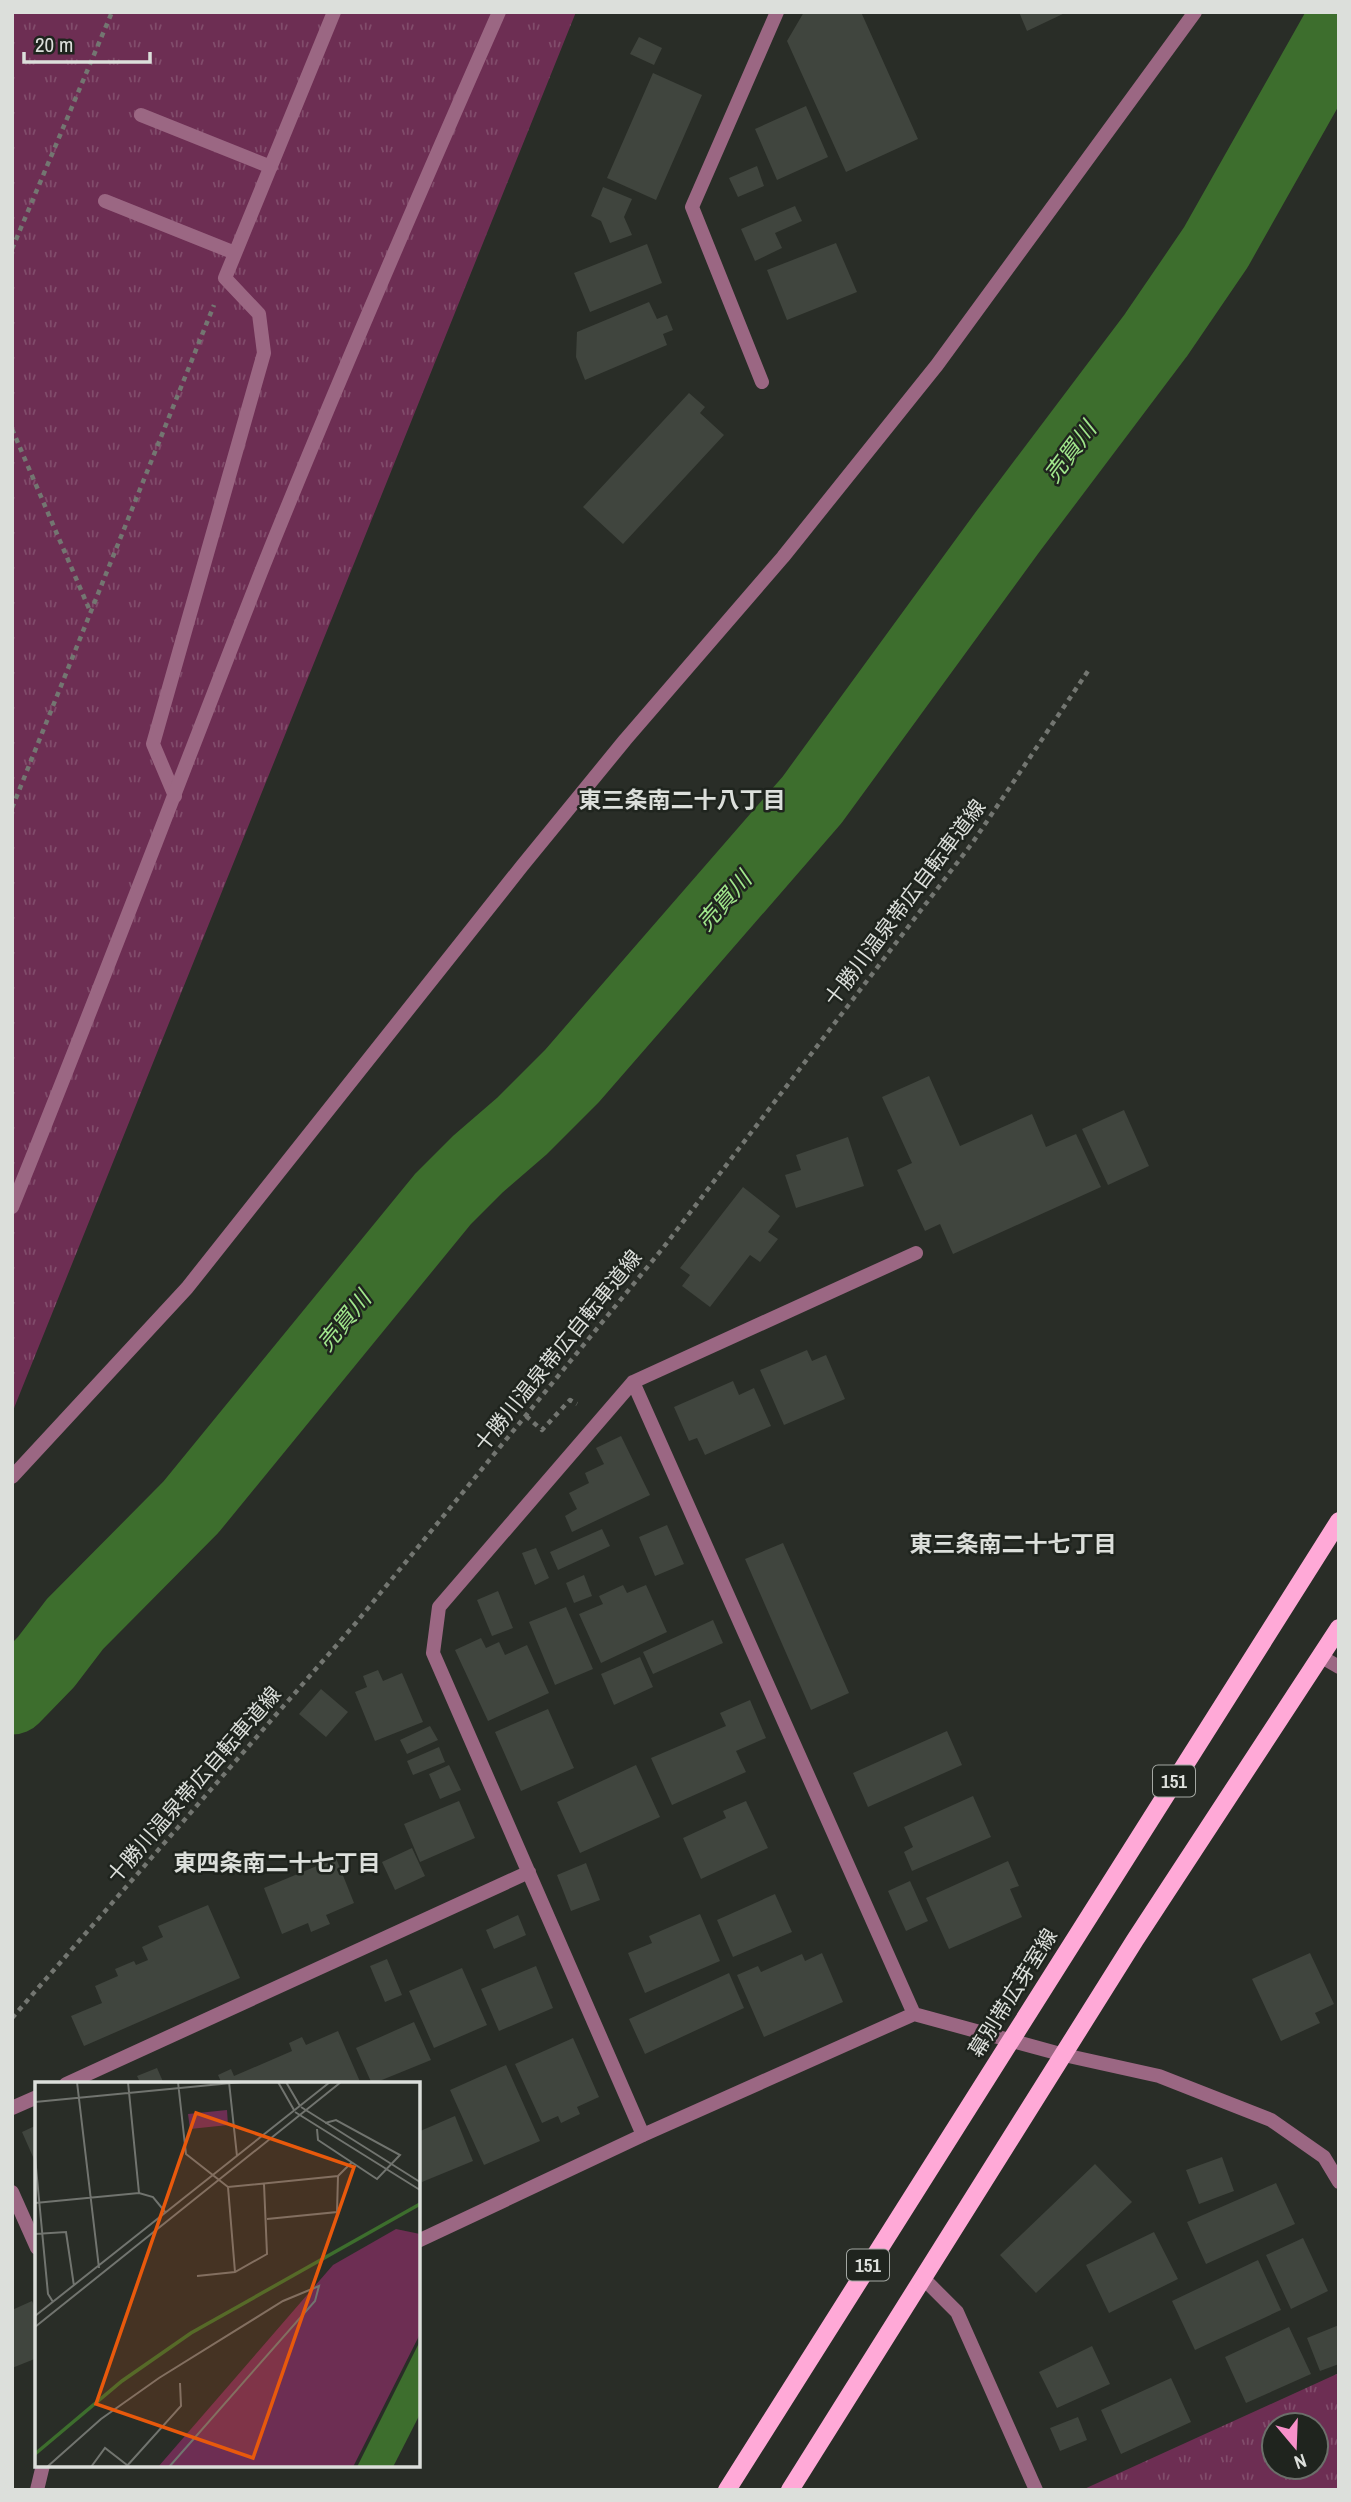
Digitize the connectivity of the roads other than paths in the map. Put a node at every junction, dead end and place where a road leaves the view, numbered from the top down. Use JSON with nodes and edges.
{"nodes":[{"id":1,"x":334,"y":12,"type":"edge"},
{"id":2,"x":499,"y":12,"type":"edge"},
{"id":3,"x":777,"y":12,"type":"edge"},
{"id":4,"x":1195,"y":12,"type":"edge"},
{"id":5,"x":141,"y":116,"type":"dead end"},
{"id":6,"x":271,"y":167,"type":"junction"},
{"id":7,"x":106,"y":201,"type":"dead end"},
{"id":8,"x":235,"y":253,"type":"junction"},
{"id":9,"x":762,"y":382,"type":"dead end"},
{"id":10,"x":175,"y":796,"type":"junction"},
{"id":11,"x":12,"y":1207,"type":"edge"},
{"id":12,"x":916,"y":1253,"type":"dead end"},
{"id":13,"x":633,"y":1382,"type":"junction"},
{"id":14,"x":12,"y":1477,"type":"edge"},
{"id":15,"x":1339,"y":1521,"type":"edge"},
{"id":16,"x":1339,"y":1628,"type":"edge"},
{"id":17,"x":1320,"y":1656,"type":"junction"},
{"id":18,"x":1339,"y":1667,"type":"edge"},
{"id":19,"x":529,"y":1872,"type":"junction"},
{"id":20,"x":914,"y":2014,"type":"junction"},
{"id":21,"x":1010,"y":2040,"type":"junction"},
{"id":22,"x":1064,"y":2055,"type":"junction"},
{"id":23,"x":70,"y":2082,"type":"edge"},
{"id":24,"x":35,"y":2098,"type":"edge"},
{"id":25,"x":12,"y":2108,"type":"edge"},
{"id":26,"x":643,"y":2136,"type":"junction"},
{"id":27,"x":1339,"y":2182,"type":"edge"},
{"id":28,"x":12,"y":2192,"type":"edge"},
{"id":29,"x":420,"y":2240,"type":"edge"},
{"id":30,"x":35,"y":2244,"type":"edge"},
{"id":31,"x":923,"y":2278,"type":"junction"},
{"id":32,"x":43,"y":2467,"type":"edge"},
{"id":33,"x":37,"y":2490,"type":"edge"},
{"id":34,"x":727,"y":2490,"type":"edge"},
{"id":35,"x":790,"y":2490,"type":"edge"},
{"id":36,"x":1036,"y":2490,"type":"edge"}],
"edges":[{"from":1,"to":6,"type":"street"},
{"from":2,"to":10,"type":"street"},
{"from":3,"to":9,"type":"street"},
{"from":4,"to":14,"type":"street"},
{"from":5,"to":6,"type":"street"},
{"from":6,"to":8,"type":"street"},
{"from":7,"to":8,"type":"street"},
{"from":8,"to":10,"type":"street"},
{"from":10,"to":11,"type":"street"},
{"from":12,"to":13,"type":"street"},
{"from":13,"to":19,"type":"street"},
{"from":13,"to":20,"type":"street"},
{"from":15,"to":21,"type":"main road","name":"幕別帯広芽室線","number":"151"},
{"from":16,"to":17,"type":"main road","number":"151"},
{"from":17,"to":18,"type":"street"},
{"from":17,"to":22,"type":"main road","number":"151"},
{"from":19,"to":23,"type":"street"},
{"from":19,"to":26,"type":"street"},
{"from":20,"to":21,"type":"street"},
{"from":20,"to":26,"type":"street"},
{"from":21,"to":22,"type":"street"},
{"from":21,"to":34,"type":"main road","name":"幕別帯広芽室線","number":"151"},
{"from":22,"to":27,"type":"street"},
{"from":22,"to":31,"type":"main road","number":"151"},
{"from":24,"to":25,"type":"street"},
{"from":26,"to":29,"type":"street"},
{"from":28,"to":30,"type":"street"},
{"from":31,"to":35,"type":"main road","number":"151"},
{"from":31,"to":36,"type":"street"},
{"from":32,"to":33,"type":"street"}]}
